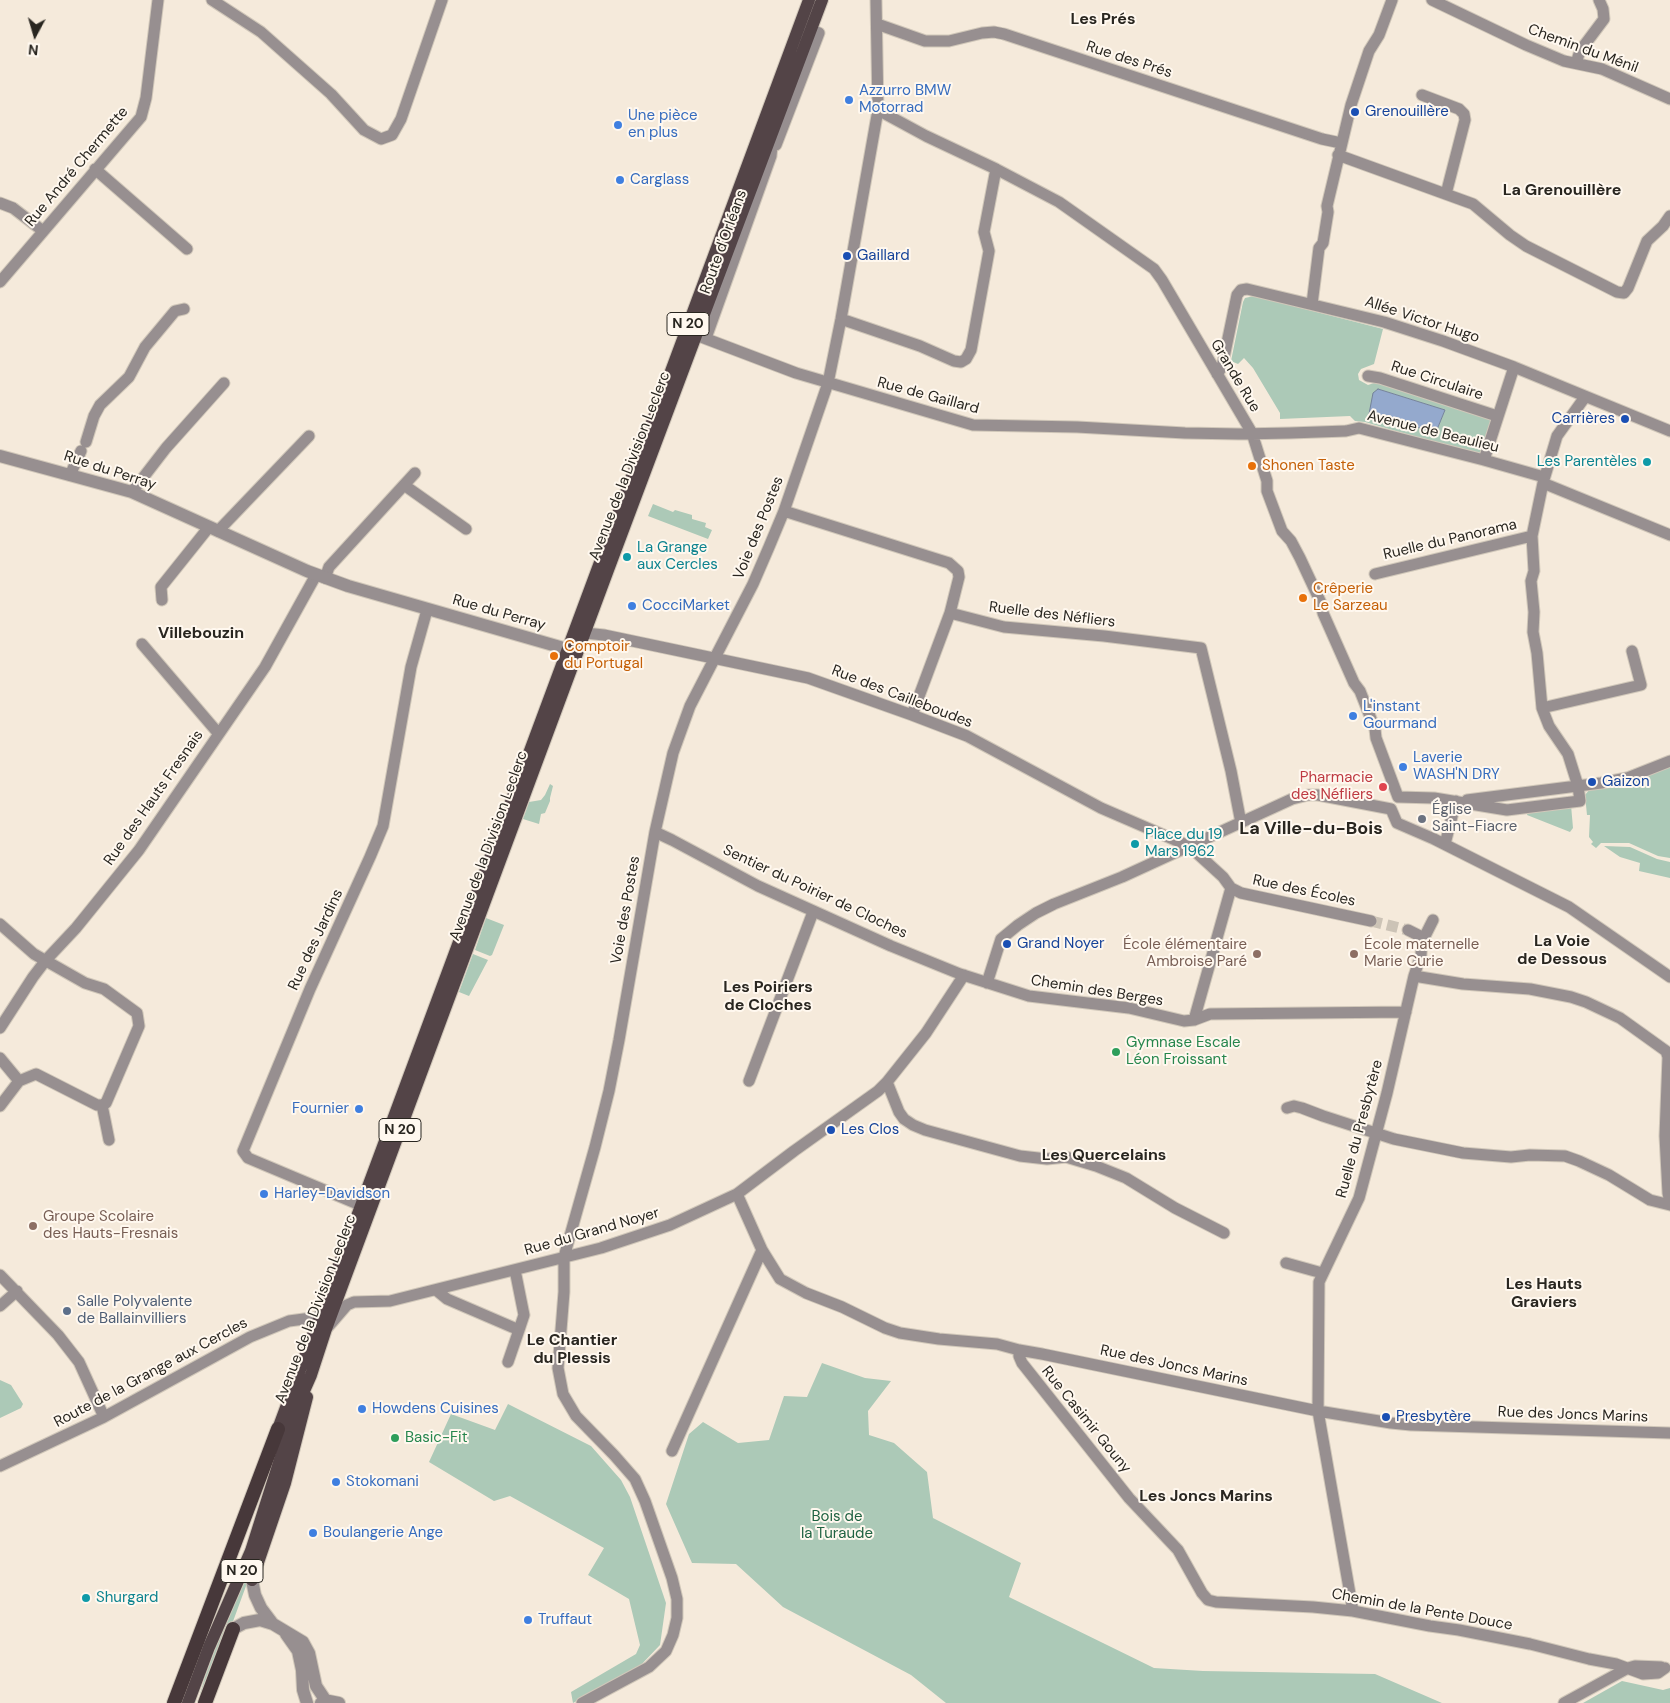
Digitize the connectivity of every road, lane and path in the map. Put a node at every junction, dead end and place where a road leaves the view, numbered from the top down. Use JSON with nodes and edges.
{"nodes":[{"id":1,"x":158,"y":0,"type":"edge"},
{"id":2,"x":212,"y":0,"type":"edge"},
{"id":3,"x":442,"y":0,"type":"edge"},
{"id":4,"x":809,"y":0,"type":"edge"},
{"id":5,"x":822,"y":0,"type":"edge"},
{"id":6,"x":876,"y":0,"type":"edge"},
{"id":7,"x":1392,"y":0,"type":"edge"},
{"id":8,"x":1432,"y":0,"type":"edge"},
{"id":9,"x":1599,"y":0,"type":"edge"},
{"id":10,"x":877,"y":24,"type":"junction"},
{"id":11,"x":811,"y":30,"type":"junction"},
{"id":12,"x":1576,"y":64,"type":"junction"},
{"id":13,"x":1422,"y":95,"type":"dead end"},
{"id":14,"x":1670,"y":100,"type":"edge"},
{"id":15,"x":878,"y":110,"type":"junction"},
{"id":16,"x":774,"y":132,"type":"junction"},
{"id":17,"x":1341,"y":143,"type":"junction"},
{"id":18,"x":1338,"y":155,"type":"junction"},
{"id":19,"x":771,"y":156,"type":"junction"},
{"id":20,"x":95,"y":169,"type":"junction"},
{"id":21,"x":996,"y":169,"type":"junction"},
{"id":22,"x":1446,"y":194,"type":"junction"},
{"id":23,"x":0,"y":203,"type":"edge"},
{"id":24,"x":1670,"y":216,"type":"edge"},
{"id":25,"x":43,"y":231,"type":"junction"},
{"id":26,"x":187,"y":249,"type":"dead end"},
{"id":27,"x":0,"y":282,"type":"edge"},
{"id":28,"x":1312,"y":304,"type":"junction"},
{"id":29,"x":184,"y":309,"type":"dead end"},
{"id":30,"x":841,"y":319,"type":"junction"},
{"id":31,"x":701,"y":337,"type":"junction"},
{"id":32,"x":1514,"y":367,"type":"junction"},
{"id":33,"x":1217,"y":374,"type":"junction"},
{"id":34,"x":1368,"y":376,"type":"dead end"},
{"id":35,"x":224,"y":383,"type":"dead end"},
{"id":36,"x":828,"y":383,"type":"junction"},
{"id":37,"x":1585,"y":397,"type":"junction"},
{"id":38,"x":1497,"y":416,"type":"junction"},
{"id":39,"x":1670,"y":431,"type":"edge"},
{"id":40,"x":1252,"y":433,"type":"junction"},
{"id":41,"x":309,"y":436,"type":"dead end"},
{"id":42,"x":0,"y":456,"type":"edge"},
{"id":43,"x":1484,"y":460,"type":"junction"},
{"id":44,"x":415,"y":473,"type":"dead end"},
{"id":45,"x":70,"y":475,"type":"junction"},
{"id":46,"x":1544,"y":480,"type":"junction"},
{"id":47,"x":404,"y":485,"type":"junction"},
{"id":48,"x":132,"y":492,"type":"junction"},
{"id":49,"x":784,"y":511,"type":"junction"},
{"id":50,"x":213,"y":529,"type":"junction"},
{"id":51,"x":466,"y":529,"type":"dead end"},
{"id":52,"x":1670,"y":535,"type":"edge"},
{"id":53,"x":1532,"y":536,"type":"junction"},
{"id":54,"x":1375,"y":574,"type":"dead end"},
{"id":55,"x":316,"y":575,"type":"junction"},
{"id":56,"x":162,"y":600,"type":"dead end"},
{"id":57,"x":428,"y":610,"type":"junction"},
{"id":58,"x":950,"y":614,"type":"junction"},
{"id":59,"x":585,"y":633,"type":"junction"},
{"id":60,"x":142,"y":644,"type":"dead end"},
{"id":61,"x":567,"y":649,"type":"junction"},
{"id":62,"x":1632,"y":651,"type":"dead end"},
{"id":63,"x":716,"y":658,"type":"junction"},
{"id":64,"x":1542,"y":708,"type":"junction"},
{"id":65,"x":912,"y":715,"type":"junction"},
{"id":66,"x":218,"y":733,"type":"junction"},
{"id":67,"x":1670,"y":761,"type":"edge"},
{"id":68,"x":1578,"y":786,"type":"junction"},
{"id":69,"x":1398,"y":797,"type":"junction"},
{"id":70,"x":1456,"y":801,"type":"junction"},
{"id":71,"x":1391,"y":809,"type":"junction"},
{"id":72,"x":1241,"y":823,"type":"junction"},
{"id":73,"x":655,"y":832,"type":"junction"},
{"id":74,"x":1173,"y":838,"type":"junction"},
{"id":75,"x":1445,"y":844,"type":"junction"},
{"id":76,"x":1189,"y":846,"type":"junction"},
{"id":77,"x":1173,"y":853,"type":"junction"},
{"id":78,"x":1232,"y":888,"type":"junction"},
{"id":79,"x":814,"y":912,"type":"junction"},
{"id":80,"x":1433,"y":920,"type":"dead end"},
{"id":81,"x":1371,"y":921,"type":"tunnel mouth"},
{"id":82,"x":0,"y":924,"type":"edge"},
{"id":83,"x":1408,"y":930,"type":"tunnel mouth"},
{"id":84,"x":1422,"y":937,"type":"junction"},
{"id":85,"x":46,"y":960,"type":"junction"},
{"id":86,"x":964,"y":975,"type":"junction"},
{"id":87,"x":1414,"y":976,"type":"junction"},
{"id":88,"x":1670,"y":977,"type":"edge"},
{"id":89,"x":986,"y":983,"type":"junction"},
{"id":90,"x":1406,"y":1012,"type":"junction"},
{"id":91,"x":1194,"y":1020,"type":"junction"},
{"id":92,"x":0,"y":1028,"type":"edge"},
{"id":93,"x":0,"y":1058,"type":"edge"},
{"id":94,"x":19,"y":1081,"type":"junction"},
{"id":95,"x":750,"y":1081,"type":"dead end"},
{"id":96,"x":887,"y":1082,"type":"junction"},
{"id":97,"x":102,"y":1104,"type":"junction"},
{"id":98,"x":0,"y":1106,"type":"edge"},
{"id":99,"x":1287,"y":1108,"type":"dead end"},
{"id":100,"x":1376,"y":1133,"type":"junction"},
{"id":101,"x":109,"y":1140,"type":"dead end"},
{"id":102,"x":737,"y":1194,"type":"junction"},
{"id":103,"x":1670,"y":1203,"type":"edge"},
{"id":104,"x":360,"y":1205,"type":"junction"},
{"id":105,"x":1224,"y":1233,"type":"dead end"},
{"id":106,"x":762,"y":1250,"type":"junction"},
{"id":107,"x":564,"y":1257,"type":"junction"},
{"id":108,"x":1286,"y":1263,"type":"dead end"},
{"id":109,"x":515,"y":1270,"type":"junction"},
{"id":110,"x":1322,"y":1273,"type":"junction"},
{"id":111,"x":0,"y":1275,"type":"edge"},
{"id":112,"x":436,"y":1290,"type":"junction"},
{"id":113,"x":17,"y":1291,"type":"junction"},
{"id":114,"x":0,"y":1306,"type":"edge"},
{"id":115,"x":320,"y":1317,"type":"junction"},
{"id":116,"x":326,"y":1329,"type":"junction"},
{"id":117,"x":519,"y":1330,"type":"junction"},
{"id":118,"x":1019,"y":1350,"type":"junction"},
{"id":119,"x":508,"y":1362,"type":"dead end"},
{"id":120,"x":311,"y":1375,"type":"junction"},
{"id":121,"x":1318,"y":1411,"type":"junction"},
{"id":122,"x":104,"y":1417,"type":"junction"},
{"id":123,"x":278,"y":1429,"type":"joint"},
{"id":124,"x":1670,"y":1433,"type":"edge"},
{"id":125,"x":672,"y":1451,"type":"dead end"},
{"id":126,"x":0,"y":1466,"type":"edge"},
{"id":127,"x":252,"y":1580,"type":"joint"},
{"id":128,"x":1208,"y":1600,"type":"joint"},
{"id":129,"x":1353,"y":1611,"type":"junction"},
{"id":130,"x":278,"y":1627,"type":"junction"},
{"id":131,"x":233,"y":1629,"type":"joint"},
{"id":132,"x":1628,"y":1668,"type":"junction"},
{"id":133,"x":1668,"y":1668,"type":"edge"},
{"id":134,"x":323,"y":1702,"type":"edge"},
{"id":135,"x":174,"y":1703,"type":"edge"},
{"id":136,"x":188,"y":1703,"type":"edge"},
{"id":137,"x":205,"y":1703,"type":"edge"},
{"id":138,"x":307,"y":1703,"type":"edge"},
{"id":139,"x":340,"y":1703,"type":"edge"},
{"id":140,"x":582,"y":1703,"type":"edge"},
{"id":141,"x":1564,"y":1703,"type":"edge"}],
"edges":[{"from":1,"to":20,"type":"street","name":"Rue André Chermette"},
{"from":2,"to":3,"type":"street"},
{"from":4,"to":61,"type":"main road","name":"Avenue de la Division Leclerc","number":"N 20"},
{"from":5,"to":11,"type":"main road","name":"Avenue de la Division Leclerc","number":"N 20"},
{"from":6,"to":10,"type":"street","name":"Voie des Postes"},
{"from":7,"to":17,"type":"street"},
{"from":8,"to":12,"type":"street","name":"Chemin du Ménil"},
{"from":9,"to":12,"type":"street"},
{"from":10,"to":15,"type":"street","name":"Voie des Postes"},
{"from":10,"to":17,"type":"street","name":"Rue des Prés"},
{"from":11,"to":16,"type":"main road","name":"Avenue de la Division Leclerc","number":"N 20"},
{"from":11,"to":19,"type":"street","name":"Route d'Orléans"},
{"from":12,"to":14,"type":"street","name":"Chemin du Ménil"},
{"from":13,"to":22,"type":"street"},
{"from":15,"to":21,"type":"street","name":"Grande Rue"},
{"from":15,"to":30,"type":"street","name":"Voie des Postes"},
{"from":16,"to":19,"type":"street","name":"Route d'Orléans"},
{"from":16,"to":31,"type":"main road","name":"Avenue de la Division Leclerc","number":"N 20"},
{"from":17,"to":18,"type":"street"},
{"from":18,"to":22,"type":"street"},
{"from":18,"to":28,"type":"street"},
{"from":19,"to":31,"type":"street","name":"Route d'Orléans"},
{"from":20,"to":25,"type":"street","name":"Rue André Chermette"},
{"from":20,"to":26,"type":"street"},
{"from":21,"to":30,"type":"street"},
{"from":21,"to":33,"type":"street","name":"Grande Rue"},
{"from":22,"to":24,"type":"street"},
{"from":23,"to":25,"type":"street"},
{"from":25,"to":27,"type":"street","name":"Rue André Chermette"},
{"from":28,"to":32,"type":"street","name":"Allée Victor Hugo"},
{"from":28,"to":33,"type":"street","name":"Allée Victor Hugo"},
{"from":29,"to":45,"type":"street"},
{"from":30,"to":36,"type":"street","name":"Voie des Postes"},
{"from":31,"to":36,"type":"street","name":"Rue de Gaillard"},
{"from":31,"to":59,"type":"main road","name":"Avenue de la Division Leclerc","number":"N 20"},
{"from":32,"to":37,"type":"street","name":"Allée Victor Hugo"},
{"from":32,"to":38,"type":"street"},
{"from":33,"to":40,"type":"street","name":"Grande Rue"},
{"from":34,"to":38,"type":"street","name":"Rue Circulaire"},
{"from":35,"to":48,"type":"street"},
{"from":36,"to":40,"type":"street","name":"Rue de Gaillard"},
{"from":36,"to":49,"type":"street","name":"Voie des Postes"},
{"from":37,"to":39,"type":"street","name":"Allée Victor Hugo"},
{"from":37,"to":46,"type":"street"},
{"from":38,"to":43,"type":"street"},
{"from":40,"to":43,"type":"street","name":"Avenue de Beaulieu"},
{"from":40,"to":69,"type":"street","name":"Grande Rue"},
{"from":41,"to":50,"type":"street"},
{"from":42,"to":45,"type":"street","name":"Rue du Perray"},
{"from":43,"to":46,"type":"street","name":"Avenue de Beaulieu"},
{"from":44,"to":47,"type":"street","name":"Rue des Hauts Fresnais"},
{"from":45,"to":48,"type":"street","name":"Rue du Perray"},
{"from":46,"to":52,"type":"street","name":"Avenue de Beaulieu"},
{"from":46,"to":53,"type":"street"},
{"from":47,"to":51,"type":"street"},
{"from":47,"to":55,"type":"street","name":"Rue des Hauts Fresnais"},
{"from":48,"to":50,"type":"street","name":"Rue du Perray"},
{"from":49,"to":58,"type":"street"},
{"from":49,"to":63,"type":"street","name":"Voie des Postes"},
{"from":50,"to":55,"type":"street","name":"Rue du Perray"},
{"from":50,"to":56,"type":"street"},
{"from":53,"to":54,"type":"street","name":"Ruelle du Panorama"},
{"from":53,"to":64,"type":"street"},
{"from":55,"to":57,"type":"street","name":"Rue du Perray"},
{"from":55,"to":66,"type":"street","name":"Rue des Hauts Fresnais"},
{"from":57,"to":61,"type":"street","name":"Rue du Perray"},
{"from":57,"to":104,"type":"street","name":"Rue des Jardins"},
{"from":58,"to":65,"type":"street"},
{"from":58,"to":72,"type":"street","name":"Ruelle des Néfliers"},
{"from":59,"to":61,"type":"street"},
{"from":59,"to":63,"type":"street","name":"Rue des Cailleboudes"},
{"from":59,"to":116,"type":"main road","name":"Avenue de la Division Leclerc","number":"N 20"},
{"from":60,"to":66,"type":"street"},
{"from":61,"to":104,"type":"main road","name":"Avenue de la Division Leclerc","number":"N 20"},
{"from":62,"to":64,"type":"street"},
{"from":63,"to":65,"type":"street","name":"Rue des Cailleboudes"},
{"from":63,"to":73,"type":"street","name":"Voie des Postes"},
{"from":64,"to":68,"type":"street"},
{"from":65,"to":74,"type":"street","name":"Rue des Cailleboudes"},
{"from":66,"to":85,"type":"street","name":"Rue des Hauts Fresnais"},
{"from":67,"to":68,"type":"street"},
{"from":68,"to":70,"type":"street"},
{"from":68,"to":70,"type":"street"},
{"from":69,"to":70,"type":"street"},
{"from":69,"to":71,"type":"street"},
{"from":70,"to":75,"type":"street"},
{"from":71,"to":72,"type":"street"},
{"from":71,"to":75,"type":"street"},
{"from":72,"to":76,"type":"street"},
{"from":73,"to":79,"type":"street","name":"Sentier du Poirier de Cloches"},
{"from":73,"to":107,"type":"street","name":"Voie des Postes"},
{"from":74,"to":76,"type":"street","name":"Rue des Cailleboudes"},
{"from":74,"to":77,"type":"street"},
{"from":75,"to":88,"type":"street"},
{"from":76,"to":77,"type":"street"},
{"from":76,"to":78,"type":"street","name":"Rue des Écoles"},
{"from":77,"to":89,"type":"street"},
{"from":78,"to":81,"type":"street","name":"Rue des Écoles"},
{"from":78,"to":91,"type":"street"},
{"from":79,"to":86,"type":"street","name":"Sentier du Poirier de Cloches"},
{"from":79,"to":95,"type":"street"},
{"from":80,"to":84,"type":"street","name":"Ruelle du Presbytère"},
{"from":82,"to":85,"type":"street"},
{"from":83,"to":84,"type":"street"},
{"from":84,"to":87,"type":"street","name":"Ruelle du Presbytère"},
{"from":85,"to":92,"type":"street","name":"Rue des Hauts Fresnais"},
{"from":85,"to":97,"type":"street"},
{"from":86,"to":89,"type":"street","name":"Chemin des Berges"},
{"from":86,"to":96,"type":"street","name":"Rue du Grand Noyer"},
{"from":87,"to":90,"type":"street","name":"Ruelle du Presbytère"},
{"from":87,"to":103,"type":"street"},
{"from":89,"to":91,"type":"street","name":"Chemin des Berges"},
{"from":90,"to":91,"type":"street","name":"Chemin des Berges"},
{"from":90,"to":100,"type":"street","name":"Ruelle du Presbytère"},
{"from":93,"to":94,"type":"street"},
{"from":94,"to":97,"type":"street"},
{"from":94,"to":98,"type":"street"},
{"from":96,"to":102,"type":"street","name":"Rue du Grand Noyer"},
{"from":96,"to":105,"type":"street"},
{"from":97,"to":101,"type":"street"},
{"from":99,"to":100,"type":"street"},
{"from":100,"to":103,"type":"street"},
{"from":100,"to":110,"type":"street","name":"Ruelle du Presbytère"},
{"from":102,"to":106,"type":"street","name":"Rue des Joncs Marins"},
{"from":102,"to":107,"type":"street","name":"Rue du Grand Noyer"},
{"from":104,"to":115,"type":"main road","name":"Avenue de la Division Leclerc","number":"N 20"},
{"from":106,"to":118,"type":"street","name":"Rue des Joncs Marins"},
{"from":106,"to":125,"type":"street"},
{"from":107,"to":109,"type":"street","name":"Rue du Grand Noyer"},
{"from":107,"to":140,"type":"street","name":"Voie des Postes"},
{"from":108,"to":110,"type":"street"},
{"from":109,"to":112,"type":"street","name":"Rue du Grand Noyer"},
{"from":109,"to":117,"type":"street"},
{"from":110,"to":121,"type":"street","name":"Ruelle du Presbytère"},
{"from":111,"to":113,"type":"street"},
{"from":112,"to":116,"type":"street","name":"Rue du Grand Noyer"},
{"from":112,"to":117,"type":"street"},
{"from":113,"to":114,"type":"street"},
{"from":113,"to":122,"type":"street"},
{"from":115,"to":122,"type":"street","name":"Route de la Grange aux Cercles"},
{"from":115,"to":123,"type":"main road","name":"Avenue de la Division Leclerc","number":"N 20"},
{"from":116,"to":120,"type":"main road","name":"Avenue de la Division Leclerc","number":"N 20"},
{"from":117,"to":119,"type":"street"},
{"from":118,"to":121,"type":"street","name":"Rue des Joncs Marins"},
{"from":118,"to":128,"type":"street","name":"Rue Casimir Gouny"},
{"from":120,"to":127,"type":"main road"},
{"from":120,"to":136,"type":"main road","name":"Avenue de la Division Leclerc","number":"N 20"},
{"from":121,"to":124,"type":"street","name":"Rue des Joncs Marins"},
{"from":121,"to":129,"type":"street","name":"Ruelle du Presbytère"},
{"from":122,"to":126,"type":"street","name":"Route de la Grange aux Cercles"},
{"from":123,"to":135,"type":"highway","name":"Avenue de la Division Leclerc","number":"N 20"},
{"from":127,"to":130,"type":"street"},
{"from":128,"to":129,"type":"street","name":"Chemin de la Pente Douce"},
{"from":129,"to":132,"type":"street","name":"Chemin de la Pente Douce"},
{"from":130,"to":131,"type":"street"},
{"from":130,"to":134,"type":"street"},
{"from":130,"to":138,"type":"street"},
{"from":131,"to":137,"type":"highway"},
{"from":132,"to":133,"type":"street"},
{"from":132,"to":141,"type":"street"},
{"from":134,"to":139,"type":"street"}]}
